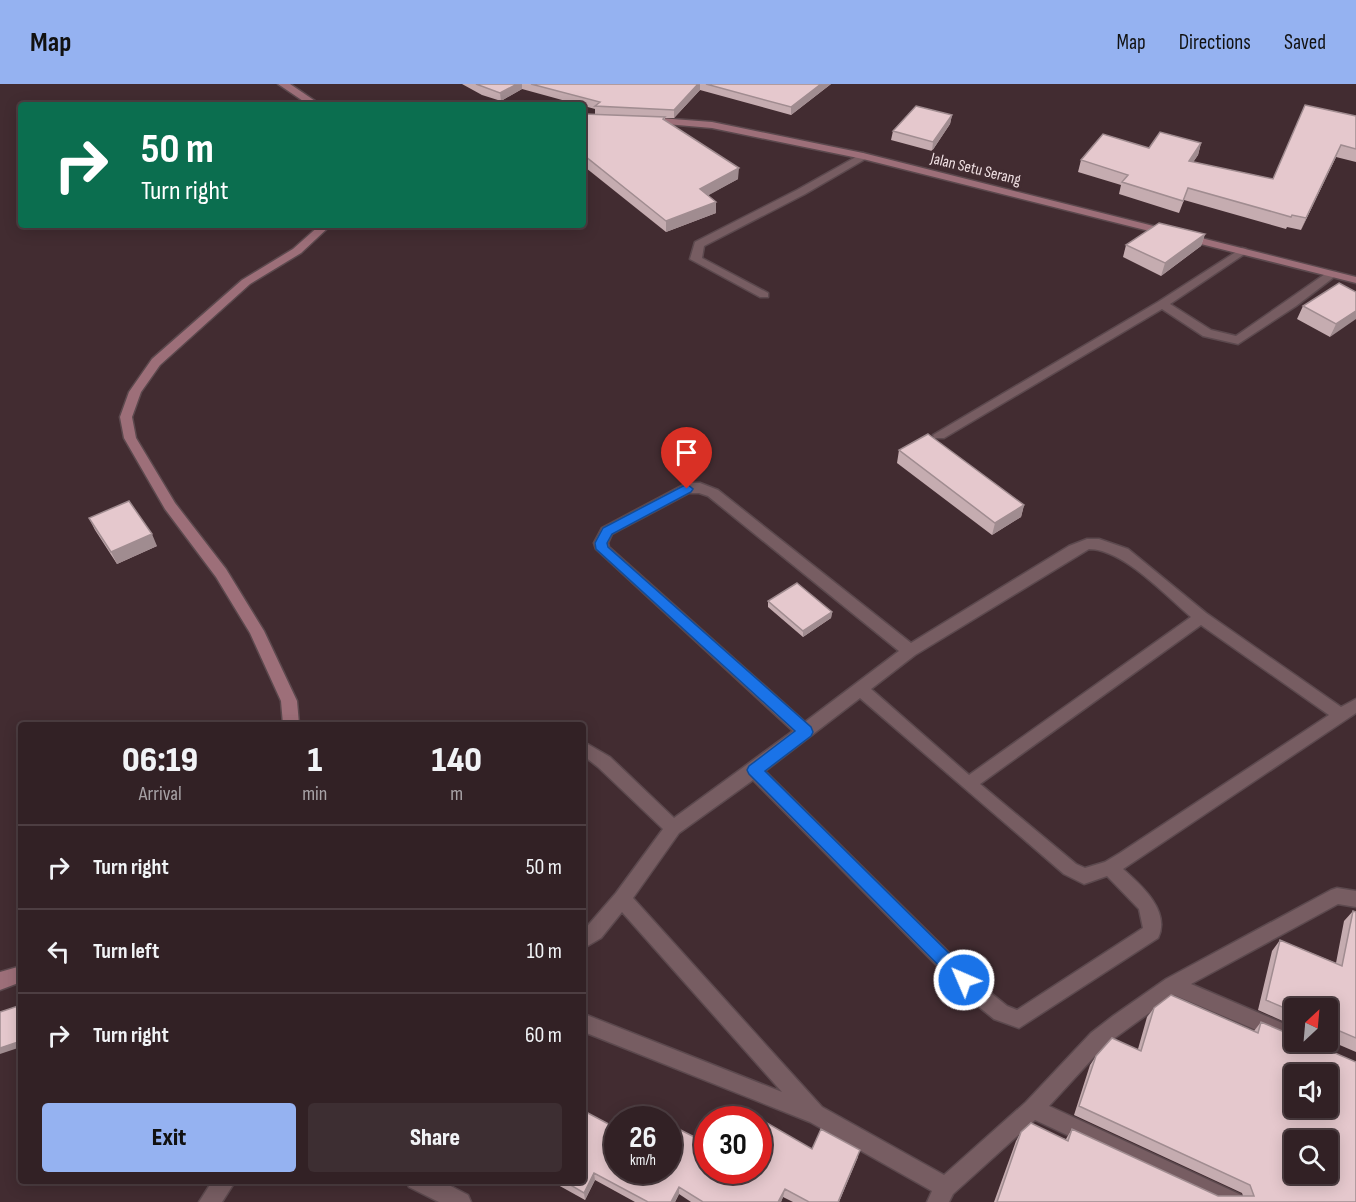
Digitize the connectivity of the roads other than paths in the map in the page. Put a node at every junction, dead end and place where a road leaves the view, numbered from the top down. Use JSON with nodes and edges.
{"nodes":[{"id":1,"x":283,"y":84,"type":"edge"},
{"id":2,"x":311,"y":102,"type":"edge"},
{"id":3,"x":639,"y":120,"type":"edge"},
{"id":4,"x":863,"y":156,"type":"junction"},
{"id":5,"x":323,"y":228,"type":"edge"},
{"id":6,"x":1242,"y":251,"type":"junction"},
{"id":7,"x":1332,"y":274,"type":"junction"},
{"id":8,"x":1356,"y":280,"type":"edge"},
{"id":9,"x":764,"y":296,"type":"dead end"},
{"id":10,"x":1162,"y":304,"type":"junction"},
{"id":11,"x":939,"y":435,"type":"dead end"},
{"id":12,"x":1202,"y":617,"type":"junction"},
{"id":13,"x":910,"y":651,"type":"junction"},
{"id":14,"x":860,"y":689,"type":"junction"},
{"id":15,"x":1356,"y":705,"type":"edge"},
{"id":16,"x":1341,"y":715,"type":"junction"},
{"id":17,"x":291,"y":722,"type":"edge"},
{"id":18,"x":806,"y":732,"type":"junction"},
{"id":19,"x":586,"y":749,"type":"edge"},
{"id":20,"x":754,"y":770,"type":"junction"},
{"id":21,"x":968,"y":784,"type":"junction"},
{"id":22,"x":673,"y":828,"type":"junction"},
{"id":23,"x":1110,"y":868,"type":"junction"},
{"id":24,"x":622,"y":899,"type":"junction"},
{"id":25,"x":1356,"y":899,"type":"edge"},
{"id":26,"x":586,"y":939,"type":"edge"},
{"id":27,"x":18,"y":975,"type":"edge"},
{"id":28,"x":0,"y":981,"type":"edge"},
{"id":29,"x":1172,"y":985,"type":"junction"},
{"id":30,"x":586,"y":1024,"type":"edge"},
{"id":31,"x":1284,"y":1033,"type":"edge"},
{"id":32,"x":1033,"y":1109,"type":"junction"},
{"id":33,"x":816,"y":1115,"type":"junction"},
{"id":34,"x":223,"y":1184,"type":"edge"},
{"id":35,"x":423,"y":1184,"type":"edge"},
{"id":36,"x":941,"y":1195,"type":"edge"},
{"id":37,"x":448,"y":1199,"type":"edge"},
{"id":38,"x":209,"y":1202,"type":"edge"},
{"id":39,"x":1233,"y":1202,"type":"edge"}],
"edges":[{"from":1,"to":2,"type":"street"},
{"from":3,"to":4,"type":"street","name":"Jalan Setu Serang"},
{"from":4,"to":6,"type":"street","name":"Jalan Setu Serang"},
{"from":4,"to":9,"type":"street"},
{"from":5,"to":17,"type":"street"},
{"from":6,"to":7,"type":"street","name":"Jalan Setu Serang"},
{"from":6,"to":10,"type":"street"},
{"from":7,"to":8,"type":"street","name":"Jalan Setu Serang"},
{"from":7,"to":10,"type":"street"},
{"from":10,"to":11,"type":"street"},
{"from":12,"to":13,"type":"street"},
{"from":12,"to":16,"type":"street"},
{"from":12,"to":21,"type":"street"},
{"from":13,"to":14,"type":"street"},
{"from":13,"to":18,"type":"street"},
{"from":14,"to":18,"type":"street"},
{"from":14,"to":21,"type":"street"},
{"from":15,"to":16,"type":"street"},
{"from":16,"to":23,"type":"street"},
{"from":18,"to":20,"type":"street"},
{"from":19,"to":22,"type":"street"},
{"from":20,"to":22,"type":"street"},
{"from":20,"to":23,"type":"street"},
{"from":21,"to":23,"type":"street"},
{"from":22,"to":24,"type":"street"},
{"from":24,"to":26,"type":"street"},
{"from":24,"to":33,"type":"street"},
{"from":25,"to":29,"type":"street"},
{"from":27,"to":28,"type":"street"},
{"from":29,"to":31,"type":"street"},
{"from":29,"to":32,"type":"street"},
{"from":30,"to":33,"type":"street"},
{"from":32,"to":36,"type":"street"},
{"from":32,"to":39,"type":"street"},
{"from":33,"to":36,"type":"street"},
{"from":34,"to":38,"type":"street"},
{"from":35,"to":37,"type":"street"}]}
